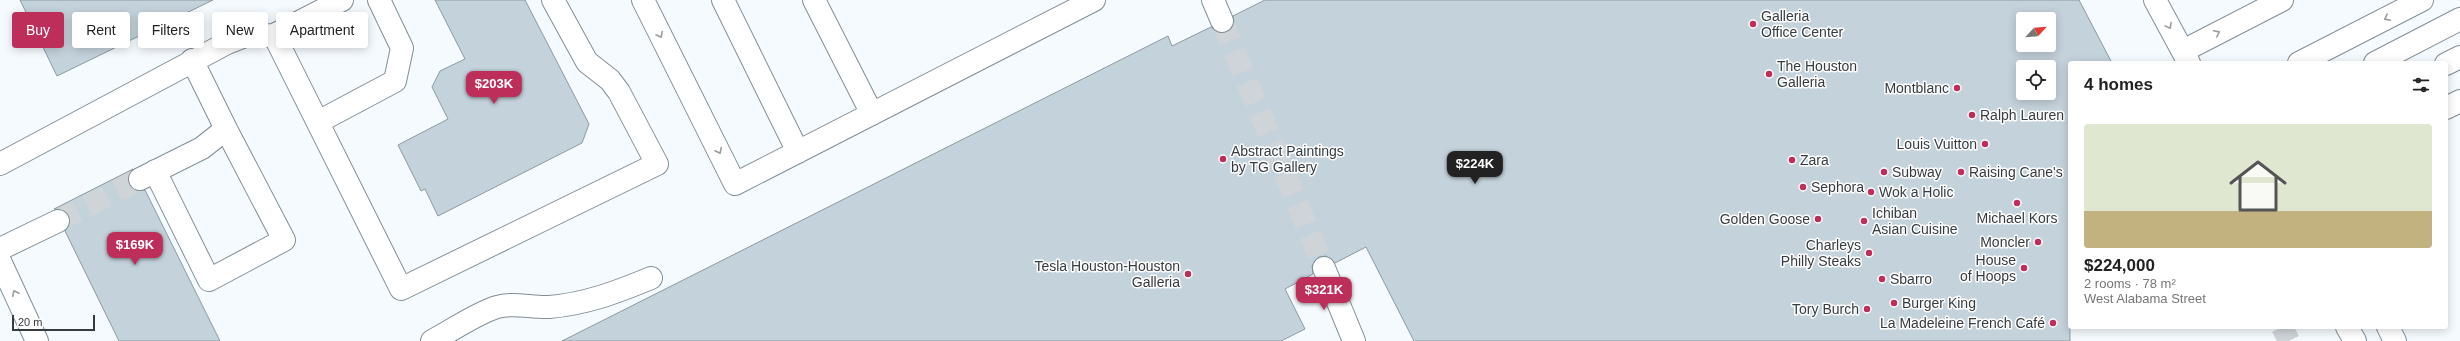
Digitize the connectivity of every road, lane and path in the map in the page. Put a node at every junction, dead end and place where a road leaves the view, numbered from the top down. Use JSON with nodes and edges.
{"nodes":[{"id":1,"x":342,"y":0,"type":"edge"},
{"id":2,"x":379,"y":0,"type":"edge"},
{"id":3,"x":553,"y":0,"type":"edge"},
{"id":4,"x":643,"y":0,"type":"edge"},
{"id":5,"x":723,"y":0,"type":"edge"},
{"id":6,"x":814,"y":0,"type":"edge"},
{"id":7,"x":1094,"y":0,"type":"edge"},
{"id":8,"x":1213,"y":0,"type":"edge"},
{"id":9,"x":2155,"y":0,"type":"edge"},
{"id":10,"x":2282,"y":0,"type":"edge"},
{"id":11,"x":2422,"y":0,"type":"edge"},
{"id":12,"x":2460,"y":19,"type":"edge"},
{"id":13,"x":1222,"y":21,"type":"tunnel mouth"},
{"id":14,"x":274,"y":35,"type":"junction"},
{"id":15,"x":2186,"y":57,"type":"edge"},
{"id":16,"x":2460,"y":57,"type":"edge"},
{"id":17,"x":192,"y":60,"type":"junction"},
{"id":18,"x":2303,"y":61,"type":"edge"},
{"id":19,"x":2379,"y":61,"type":"edge"},
{"id":20,"x":2448,"y":63,"type":"edge"},
{"id":21,"x":2460,"y":101,"type":"edge"},
{"id":22,"x":2448,"y":107,"type":"edge"},
{"id":23,"x":872,"y":114,"type":"junction"},
{"id":24,"x":318,"y":122,"type":"junction"},
{"id":25,"x":226,"y":129,"type":"junction"},
{"id":26,"x":798,"y":152,"type":"junction"},
{"id":27,"x":0,"y":164,"type":"edge"},
{"id":28,"x":58,"y":221,"type":"tunnel mouth"},
{"id":29,"x":0,"y":249,"type":"edge"},
{"id":30,"x":0,"y":261,"type":"edge"},
{"id":31,"x":1324,"y":268,"type":"tunnel mouth"},
{"id":32,"x":651,"y":278,"type":"dead end"},
{"id":33,"x":2348,"y":329,"type":"edge"},
{"id":34,"x":2389,"y":329,"type":"edge"},
{"id":35,"x":37,"y":341,"type":"edge"},
{"id":36,"x":432,"y":341,"type":"edge"},
{"id":37,"x":1354,"y":341,"type":"edge"},
{"id":38,"x":2355,"y":341,"type":"edge"},
{"id":39,"x":2395,"y":341,"type":"edge"}],
"edges":[{"from":1,"to":14,"type":"street"},
{"from":2,"to":24,"type":"street"},
{"from":3,"to":24,"type":"street"},
{"from":4,"to":26,"type":"street","one_way":true},
{"from":5,"to":26,"type":"street"},
{"from":6,"to":23,"type":"street"},
{"from":7,"to":23,"type":"street"},
{"from":8,"to":13,"type":"street"},
{"from":9,"to":15,"type":"street","one_way":true},
{"from":15,"to":10,"type":"street","one_way":true},
{"from":11,"to":18,"type":"street","one_way":true},
{"from":12,"to":19,"type":"street"},
{"from":14,"to":17,"type":"street"},
{"from":14,"to":24,"type":"street"},
{"from":16,"to":20,"type":"street"},
{"from":17,"to":25,"type":"street"},
{"from":17,"to":27,"type":"street"},
{"from":21,"to":22,"type":"street"},
{"from":23,"to":26,"type":"street"},
{"from":25,"to":25,"type":"street"},
{"from":28,"to":29,"type":"street"},
{"from":35,"to":30,"type":"street","one_way":true},
{"from":31,"to":37,"type":"street"},
{"from":32,"to":36,"type":"street"},
{"from":33,"to":38,"type":"street"},
{"from":34,"to":39,"type":"street"}]}
